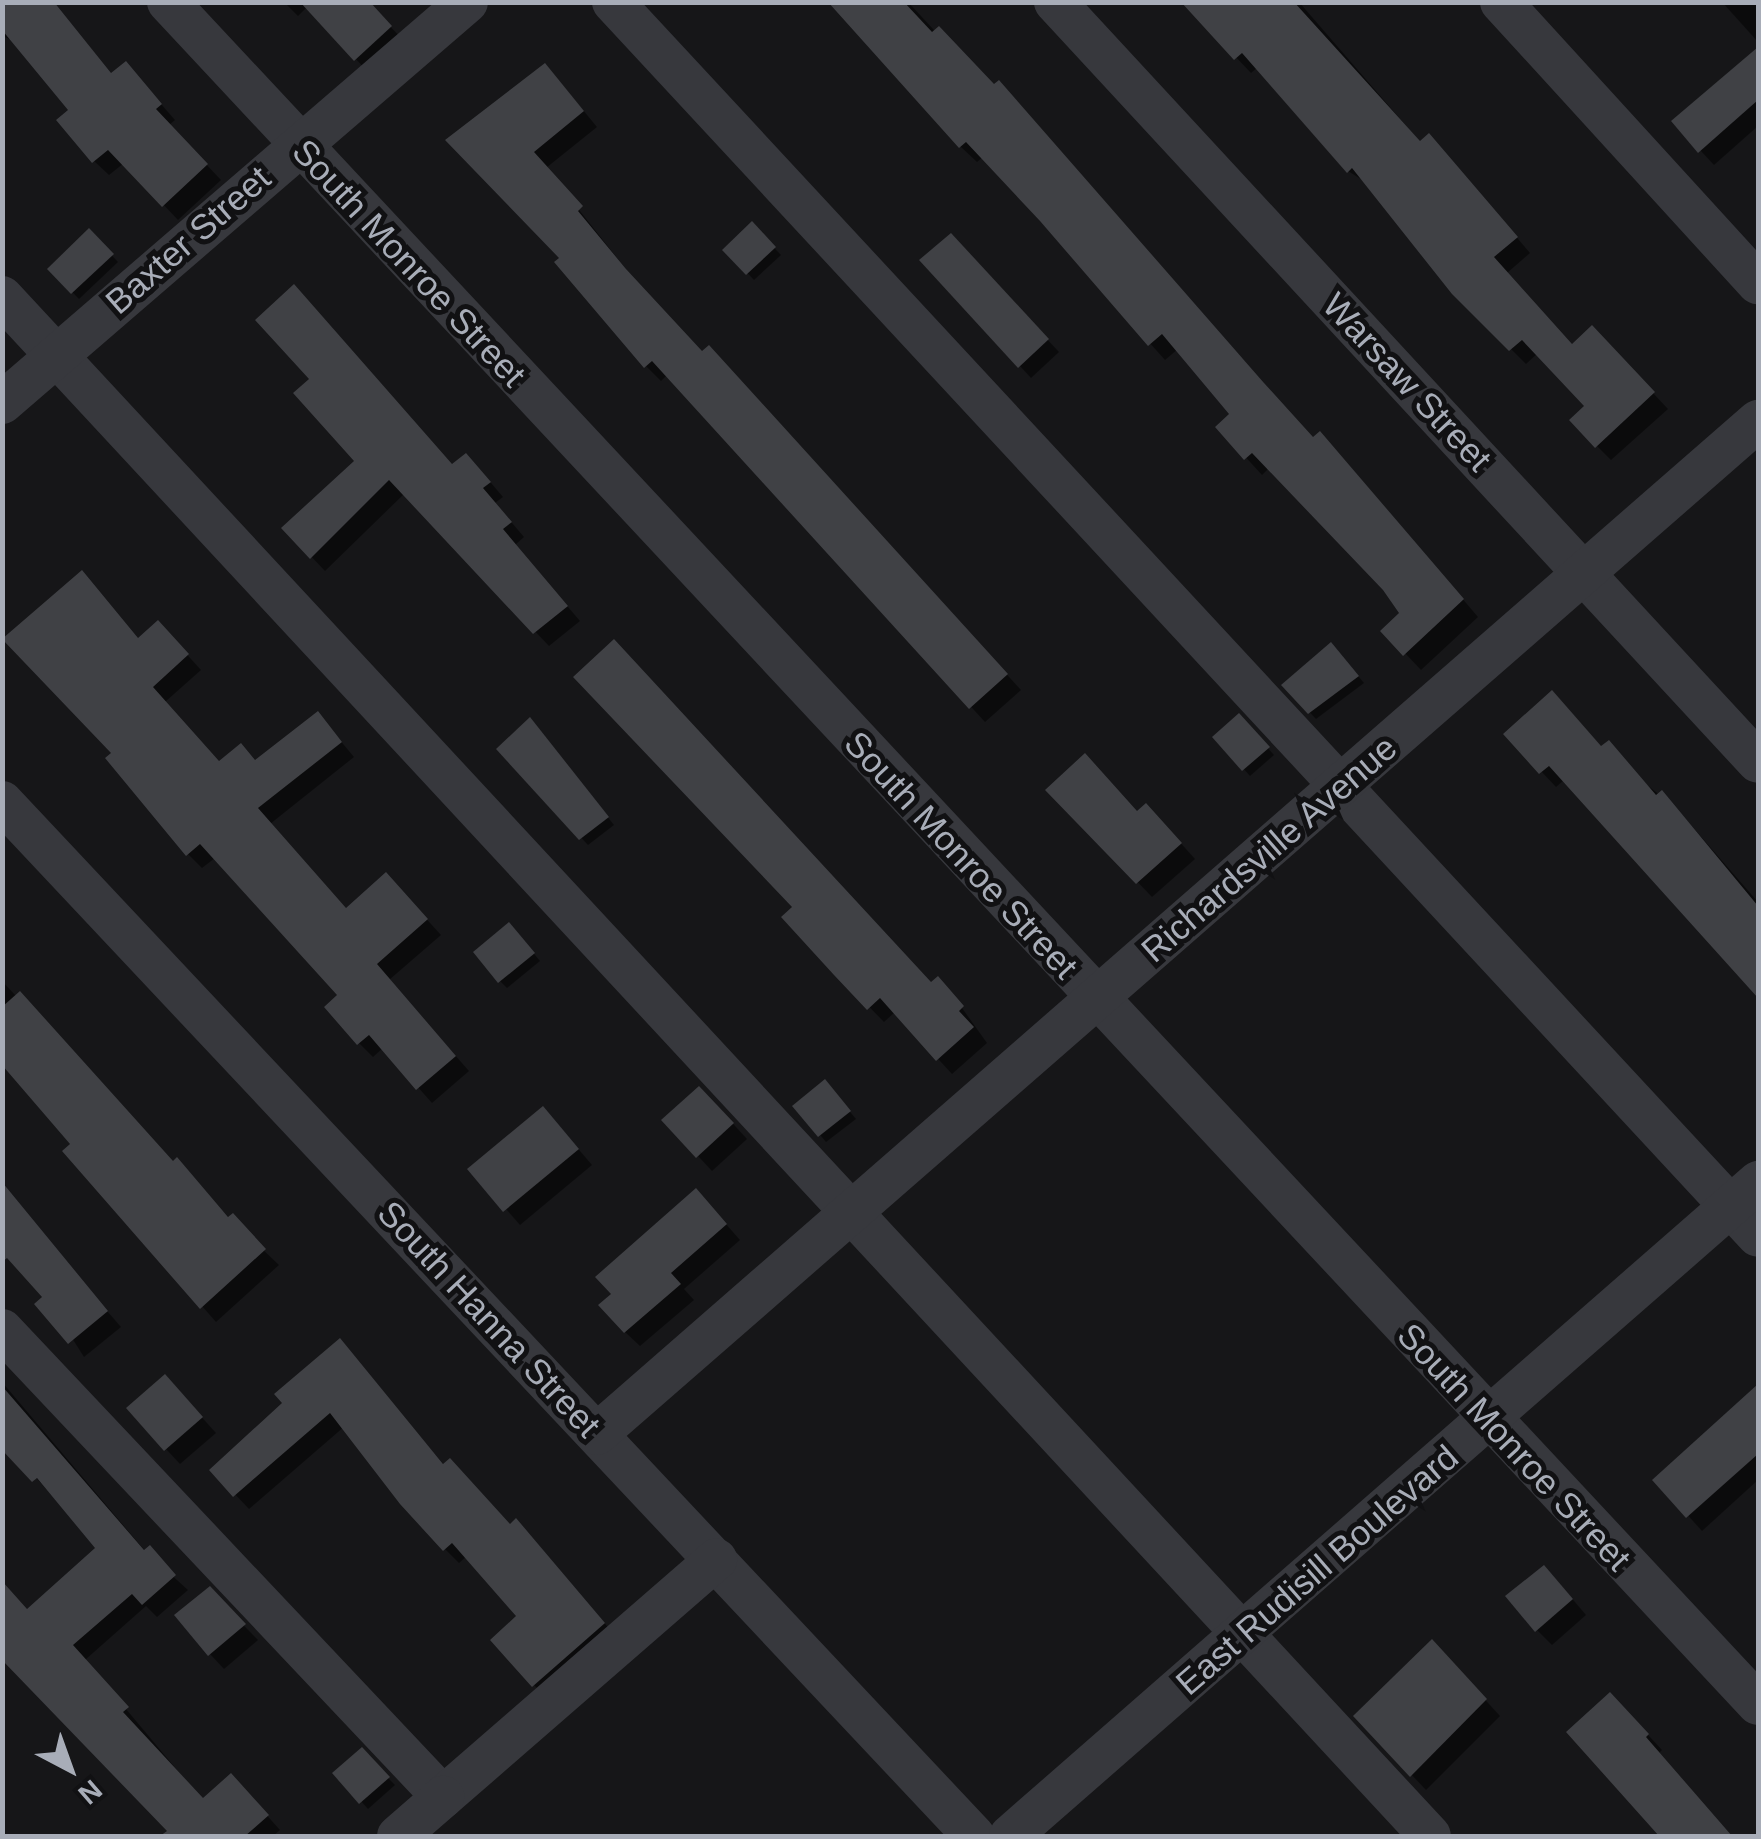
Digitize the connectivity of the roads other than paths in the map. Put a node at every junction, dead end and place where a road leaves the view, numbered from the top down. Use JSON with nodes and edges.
{"nodes":[{"id":1,"x":168,"y":2,"type":"edge"},
{"id":2,"x":467,"y":2,"type":"edge"},
{"id":3,"x":613,"y":2,"type":"edge"},
{"id":4,"x":1055,"y":2,"type":"edge"},
{"id":5,"x":1500,"y":2,"type":"edge"},
{"id":6,"x":298,"y":143,"type":"junction"},
{"id":7,"x":1758,"y":283,"type":"edge"},
{"id":8,"x":2,"y":297,"type":"edge"},
{"id":9,"x":57,"y":356,"type":"junction"},
{"id":10,"x":2,"y":403,"type":"edge"},
{"id":11,"x":1758,"y":420,"type":"edge"},
{"id":12,"x":1584,"y":573,"type":"junction"},
{"id":13,"x":1758,"y":762,"type":"edge"},
{"id":14,"x":1338,"y":788,"type":"junction"},
{"id":15,"x":2,"y":802,"type":"edge"},
{"id":16,"x":1096,"y":1000,"type":"junction"},
{"id":17,"x":1749,"y":1208,"type":"edge"},
{"id":18,"x":851,"y":1212,"type":"junction"},
{"id":19,"x":2,"y":1330,"type":"edge"},
{"id":20,"x":1489,"y":1421,"type":"junction"},
{"id":21,"x":597,"y":1434,"type":"junction"},
{"id":22,"x":716,"y":1560,"type":"junction"},
{"id":23,"x":1244,"y":1633,"type":"junction"},
{"id":24,"x":1758,"y":1704,"type":"edge"},
{"id":25,"x":443,"y":1797,"type":"junction"},
{"id":26,"x":398,"y":1836,"type":"edge"},
{"id":27,"x":974,"y":1836,"type":"edge"},
{"id":28,"x":1010,"y":1836,"type":"edge"},
{"id":29,"x":1430,"y":1836,"type":"edge"}],
"edges":[{"from":1,"to":6,"type":"street","name":"South Monroe Street"},
{"from":2,"to":6,"type":"street","name":"Baxter Street"},
{"from":3,"to":14,"type":"street"},
{"from":4,"to":12,"type":"street","name":"Warsaw Street"},
{"from":5,"to":7,"type":"street"},
{"from":6,"to":9,"type":"street","name":"Baxter Street"},
{"from":6,"to":16,"type":"street","name":"South Monroe Street"},
{"from":8,"to":9,"type":"street"},
{"from":9,"to":10,"type":"street","name":"Baxter Street"},
{"from":9,"to":18,"type":"street"},
{"from":11,"to":12,"type":"street","name":"Richardsville Avenue"},
{"from":12,"to":13,"type":"street","name":"Warsaw Street"},
{"from":12,"to":14,"type":"street","name":"Richardsville Avenue"},
{"from":14,"to":16,"type":"street","name":"Richardsville Avenue"},
{"from":14,"to":17,"type":"street"},
{"from":15,"to":21,"type":"street","name":"South Hanna Street"},
{"from":16,"to":18,"type":"street","name":"Richardsville Avenue"},
{"from":16,"to":20,"type":"street","name":"South Monroe Street"},
{"from":17,"to":20,"type":"street","name":"East Rudisill Boulevard"},
{"from":18,"to":21,"type":"street","name":"Richardsville Avenue"},
{"from":18,"to":23,"type":"street"},
{"from":19,"to":25,"type":"street"},
{"from":20,"to":23,"type":"street","name":"East Rudisill Boulevard"},
{"from":20,"to":24,"type":"street","name":"South Monroe Street"},
{"from":21,"to":22,"type":"street","name":"South Hanna Street"},
{"from":22,"to":25,"type":"street"},
{"from":22,"to":27,"type":"street","name":"South Hanna Street"},
{"from":23,"to":28,"type":"street","name":"East Rudisill Boulevard"},
{"from":23,"to":29,"type":"street"},
{"from":25,"to":26,"type":"street"}]}
